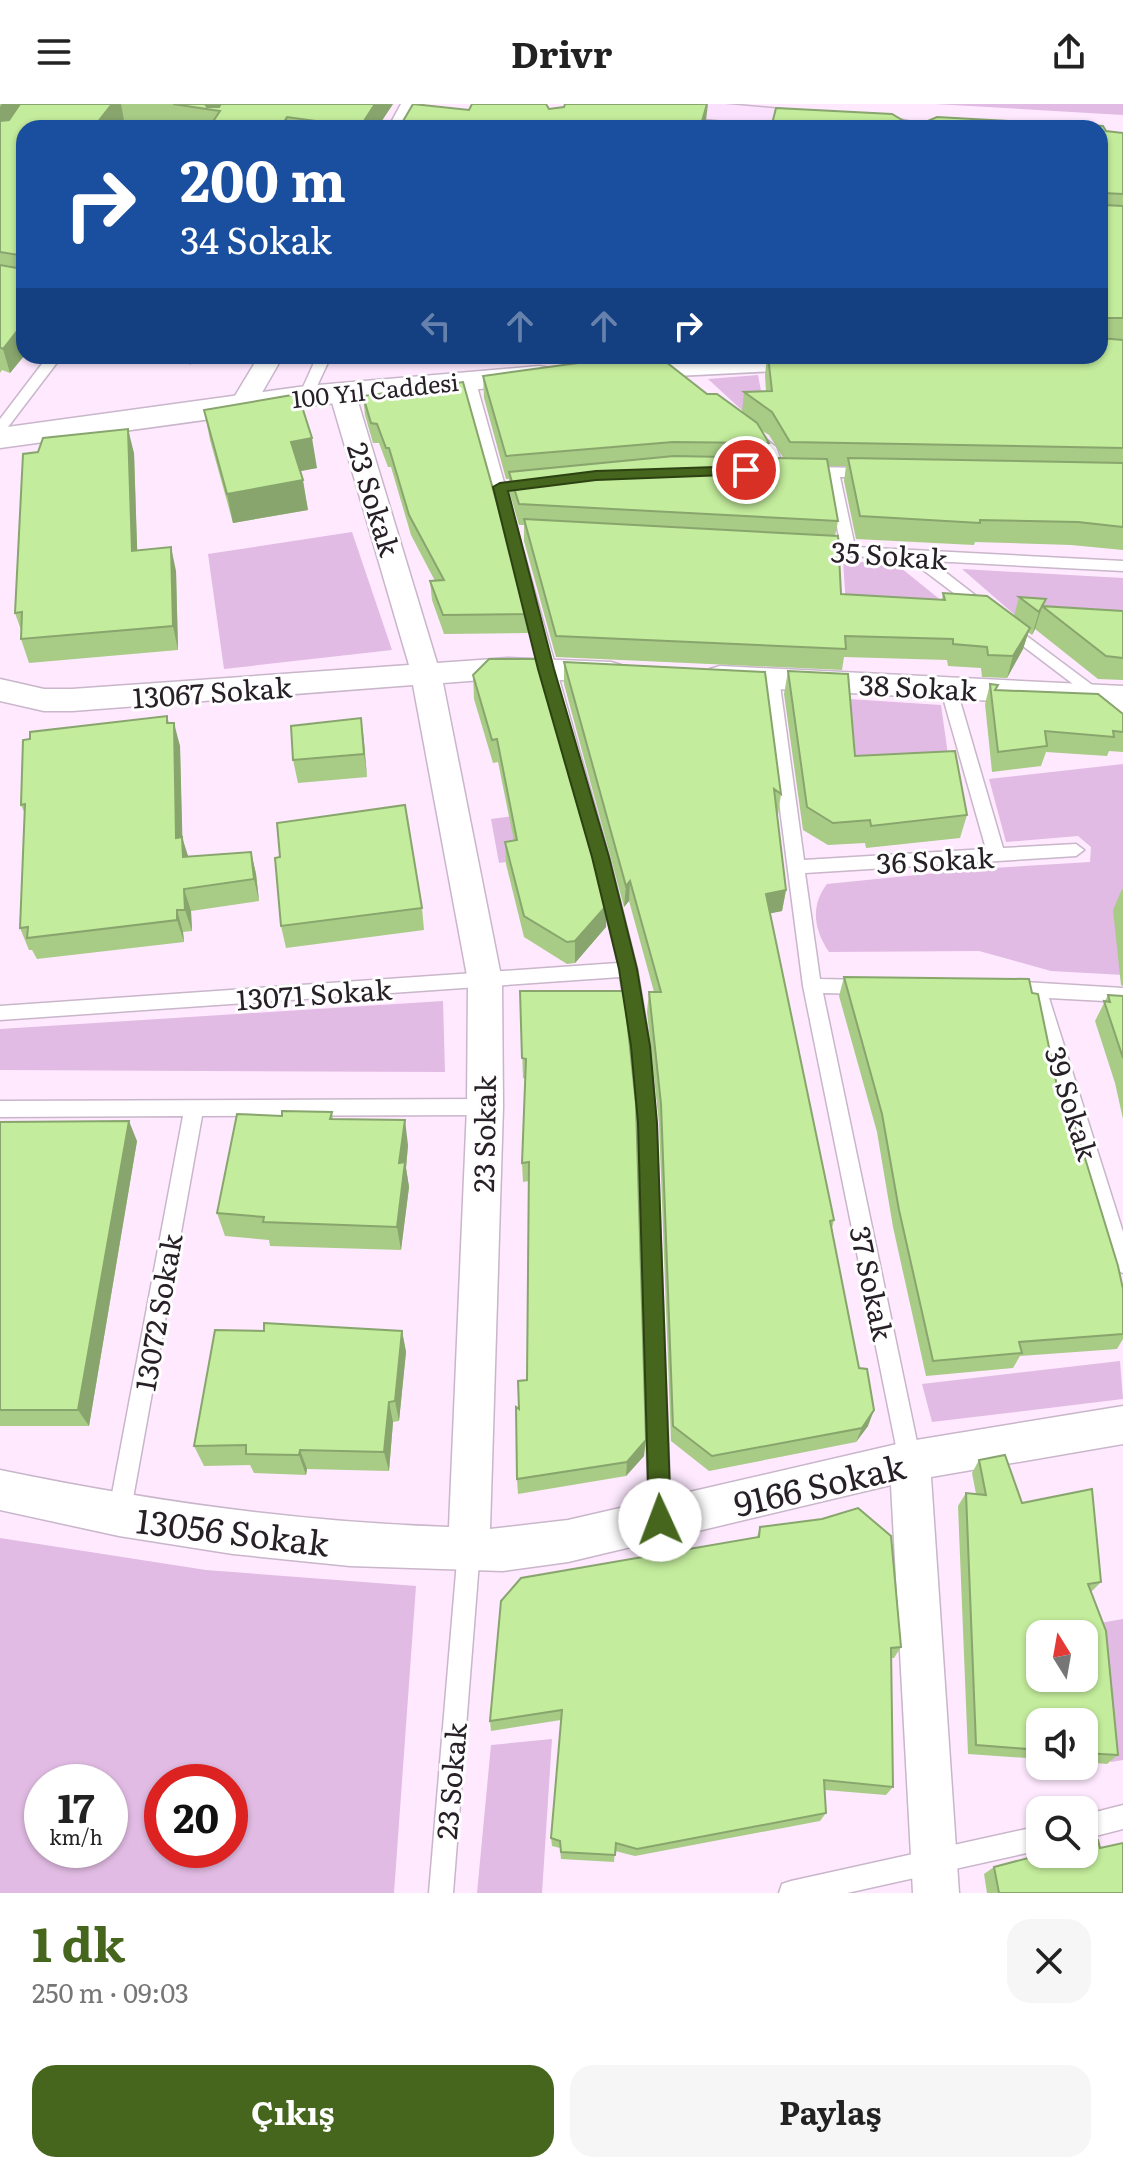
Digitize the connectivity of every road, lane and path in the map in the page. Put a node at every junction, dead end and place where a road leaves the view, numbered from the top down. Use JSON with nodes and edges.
{"nodes":[{"id":1,"x":630,"y":104,"type":"edge"},
{"id":2,"x":811,"y":120,"type":"edge"},
{"id":3,"x":49,"y":364,"type":"edge"},
{"id":4,"x":266,"y":364,"type":"edge"},
{"id":5,"x":320,"y":364,"type":"edge"},
{"id":6,"x":764,"y":364,"type":"edge"},
{"id":7,"x":665,"y":370,"type":"edge"},
{"id":8,"x":468,"y":379,"type":"junction"},
{"id":9,"x":342,"y":392,"type":"junction"},
{"id":10,"x":306,"y":396,"type":"junction"},
{"id":11,"x":243,"y":404,"type":"junction"},
{"id":12,"x":737,"y":422,"type":"edge"},
{"id":13,"x":0,"y":428,"type":"edge"},
{"id":14,"x":0,"y":438,"type":"edge"},
{"id":15,"x":762,"y":471,"type":"edge"},
{"id":16,"x":778,"y":471,"type":"junction"},
{"id":17,"x":832,"y":472,"type":"junction"},
{"id":18,"x":878,"y":473,"type":"edge"},
{"id":19,"x":803,"y":549,"type":"edge"},
{"id":20,"x":849,"y":552,"type":"junction"},
{"id":21,"x":916,"y":557,"type":"junction"},
{"id":22,"x":1123,"y":566,"type":"edge"},
{"id":23,"x":546,"y":669,"type":"junction"},
{"id":24,"x":636,"y":673,"type":"edge"},
{"id":25,"x":426,"y":674,"type":"junction"},
{"id":26,"x":696,"y":675,"type":"edge"},
{"id":27,"x":771,"y":678,"type":"junction"},
{"id":28,"x":948,"y":687,"type":"junction"},
{"id":29,"x":0,"y":690,"type":"edge"},
{"id":30,"x":1110,"y":696,"type":"edge"},
{"id":31,"x":1123,"y":716,"type":"edge"},
{"id":32,"x":1076,"y":850,"type":"dead end"},
{"id":33,"x":997,"y":856,"type":"junction"},
{"id":34,"x":794,"y":867,"type":"junction"},
{"id":35,"x":628,"y":969,"type":"junction"},
{"id":36,"x":485,"y":981,"type":"junction"},
{"id":37,"x":812,"y":986,"type":"junction"},
{"id":38,"x":887,"y":987,"type":"edge"},
{"id":39,"x":992,"y":988,"type":"edge"},
{"id":40,"x":1037,"y":988,"type":"junction"},
{"id":41,"x":1123,"y":995,"type":"edge"},
{"id":42,"x":0,"y":1013,"type":"edge"},
{"id":43,"x":485,"y":1107,"type":"junction"},
{"id":44,"x":194,"y":1108,"type":"junction"},
{"id":45,"x":0,"y":1109,"type":"edge"},
{"id":46,"x":1123,"y":1264,"type":"edge"},
{"id":47,"x":1123,"y":1425,"type":"edge"},
{"id":48,"x":910,"y":1461,"type":"junction"},
{"id":49,"x":0,"y":1490,"type":"edge"},
{"id":50,"x":119,"y":1515,"type":"junction"},
{"id":51,"x":660,"y":1520,"type":"junction"},
{"id":52,"x":469,"y":1549,"type":"junction"},
{"id":53,"x":1123,"y":1817,"type":"edge"},
{"id":54,"x":1098,"y":1823,"type":"edge"},
{"id":55,"x":1026,"y":1843,"type":"edge"},
{"id":56,"x":935,"y":1878,"type":"edge"},
{"id":57,"x":441,"y":1893,"type":"edge"},
{"id":58,"x":791,"y":1893,"type":"edge"}],
"edges":[{"from":1,"to":2,"type":"main road"},
{"from":3,"to":13,"type":"lane"},
{"from":4,"to":11,"type":"street"},
{"from":5,"to":10,"type":"lane"},
{"from":6,"to":7,"type":"street","name":"100 Yıl Caddesi"},
{"from":7,"to":8,"type":"street","name":"100 Yıl Caddesi"},
{"from":8,"to":9,"type":"street","name":"100 Yıl Caddesi"},
{"from":8,"to":23,"type":"lane"},
{"from":9,"to":10,"type":"street","name":"100 Yıl Caddesi"},
{"from":9,"to":25,"type":"street","name":"23 Sokak"},
{"from":10,"to":11,"type":"street","name":"100 Yıl Caddesi"},
{"from":11,"to":14,"type":"street","name":"100 Yıl Caddesi"},
{"from":12,"to":16,"type":"lane"},
{"from":15,"to":16,"type":"lane"},
{"from":16,"to":17,"type":"lane"},
{"from":17,"to":18,"type":"lane"},
{"from":17,"to":20,"type":"lane"},
{"from":19,"to":20,"type":"lane","name":"35 Sokak"},
{"from":20,"to":21,"type":"lane","name":"35 Sokak"},
{"from":21,"to":22,"type":"lane","name":"35 Sokak"},
{"from":21,"to":30,"type":"lane"},
{"from":23,"to":24,"type":"street"},
{"from":23,"to":25,"type":"street"},
{"from":23,"to":35,"type":"lane"},
{"from":25,"to":29,"type":"street","name":"13067 Sokak"},
{"from":25,"to":36,"type":"street","name":"23 Sokak"},
{"from":26,"to":27,"type":"street","name":"38 Sokak"},
{"from":27,"to":28,"type":"street","name":"38 Sokak"},
{"from":27,"to":34,"type":"lane","name":"37 Sokak"},
{"from":28,"to":30,"type":"street","name":"38 Sokak"},
{"from":28,"to":33,"type":"lane"},
{"from":30,"to":31,"type":"lane"},
{"from":32,"to":33,"type":"lane","name":"36 Sokak"},
{"from":33,"to":34,"type":"lane","name":"36 Sokak"},
{"from":34,"to":37,"type":"lane","name":"37 Sokak"},
{"from":35,"to":36,"type":"lane","name":"13071 Sokak"},
{"from":35,"to":51,"type":"lane"},
{"from":36,"to":42,"type":"lane","name":"13071 Sokak"},
{"from":36,"to":43,"type":"street","name":"23 Sokak"},
{"from":37,"to":38,"type":"lane"},
{"from":37,"to":48,"type":"lane","name":"37 Sokak"},
{"from":39,"to":40,"type":"lane"},
{"from":40,"to":41,"type":"lane"},
{"from":40,"to":46,"type":"lane","name":"39 Sokak"},
{"from":43,"to":44,"type":"lane"},
{"from":43,"to":52,"type":"street","name":"23 Sokak"},
{"from":44,"to":45,"type":"lane"},
{"from":44,"to":50,"type":"lane","name":"13072 Sokak"},
{"from":47,"to":48,"type":"street","name":"9166 Sokak"},
{"from":48,"to":51,"type":"street","name":"9166 Sokak"},
{"from":48,"to":56,"type":"street","name":"37 Sokak"},
{"from":49,"to":50,"type":"street","name":"13056 Sokak"},
{"from":50,"to":52,"type":"street","name":"13056 Sokak"},
{"from":51,"to":52,"type":"street","name":"9166 Sokak"},
{"from":52,"to":57,"type":"lane","name":"23 Sokak"},
{"from":53,"to":54,"type":"lane"},
{"from":55,"to":56,"type":"lane"},
{"from":56,"to":58,"type":"lane"}]}
